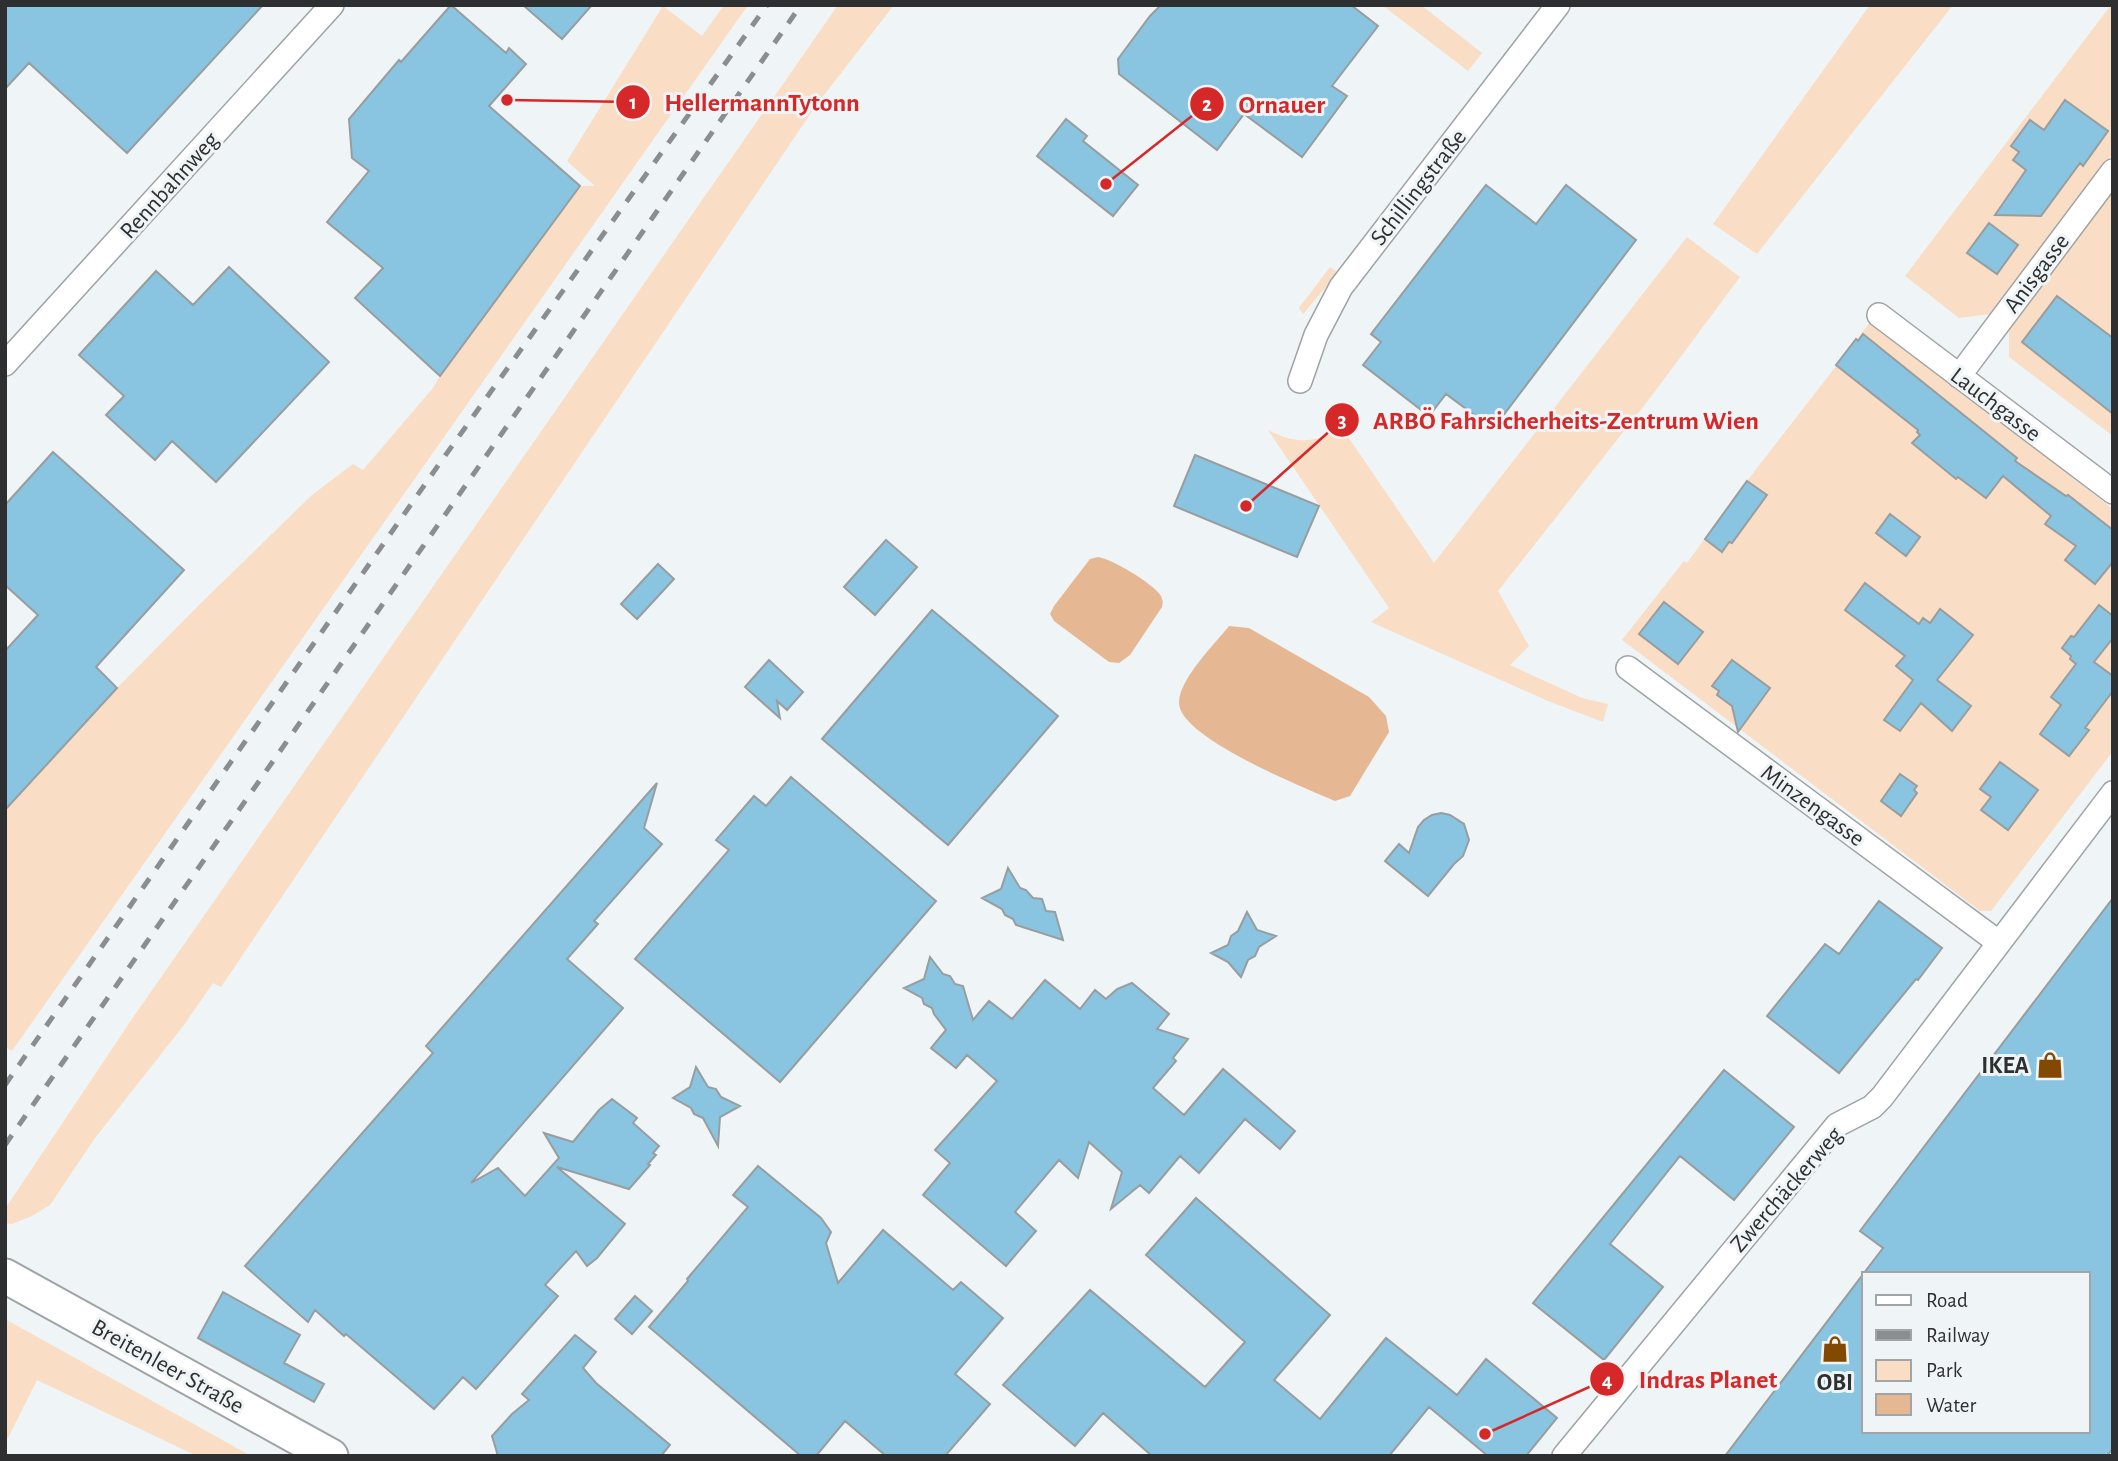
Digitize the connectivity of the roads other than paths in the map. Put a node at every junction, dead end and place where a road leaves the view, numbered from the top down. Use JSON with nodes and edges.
{"nodes":[{"id":1,"x":331,"y":5,"type":"edge"},
{"id":2,"x":1558,"y":5,"type":"edge"},
{"id":3,"x":2113,"y":171,"type":"edge"},
{"id":4,"x":1879,"y":315,"type":"dead end"},
{"id":5,"x":5,"y":364,"type":"edge"},
{"id":6,"x":1959,"y":376,"type":"junction"},
{"id":7,"x":1300,"y":381,"type":"dead end"},
{"id":8,"x":2113,"y":492,"type":"edge"},
{"id":9,"x":1628,"y":668,"type":"dead end"},
{"id":10,"x":2113,"y":793,"type":"edge"},
{"id":11,"x":1998,"y":942,"type":"junction"},
{"id":12,"x":5,"y":1276,"type":"edge"},
{"id":13,"x":331,"y":1456,"type":"edge"},
{"id":14,"x":1564,"y":1456,"type":"edge"}],
"edges":[{"from":1,"to":5,"type":"street","name":"Rennbahnweg"},
{"from":2,"to":7,"type":"street","name":"Schillingstraße"},
{"from":3,"to":6,"type":"street","name":"Anisgasse"},
{"from":4,"to":6,"type":"street","name":"Lauchgasse"},
{"from":6,"to":8,"type":"street","name":"Lauchgasse"},
{"from":9,"to":11,"type":"street","name":"Minzengasse"},
{"from":10,"to":11,"type":"street","name":"Zwerchäckerweg"},
{"from":11,"to":14,"type":"street","name":"Zwerchäckerweg"},
{"from":12,"to":13,"type":"main road","name":"Breitenleer Straße"}]}
